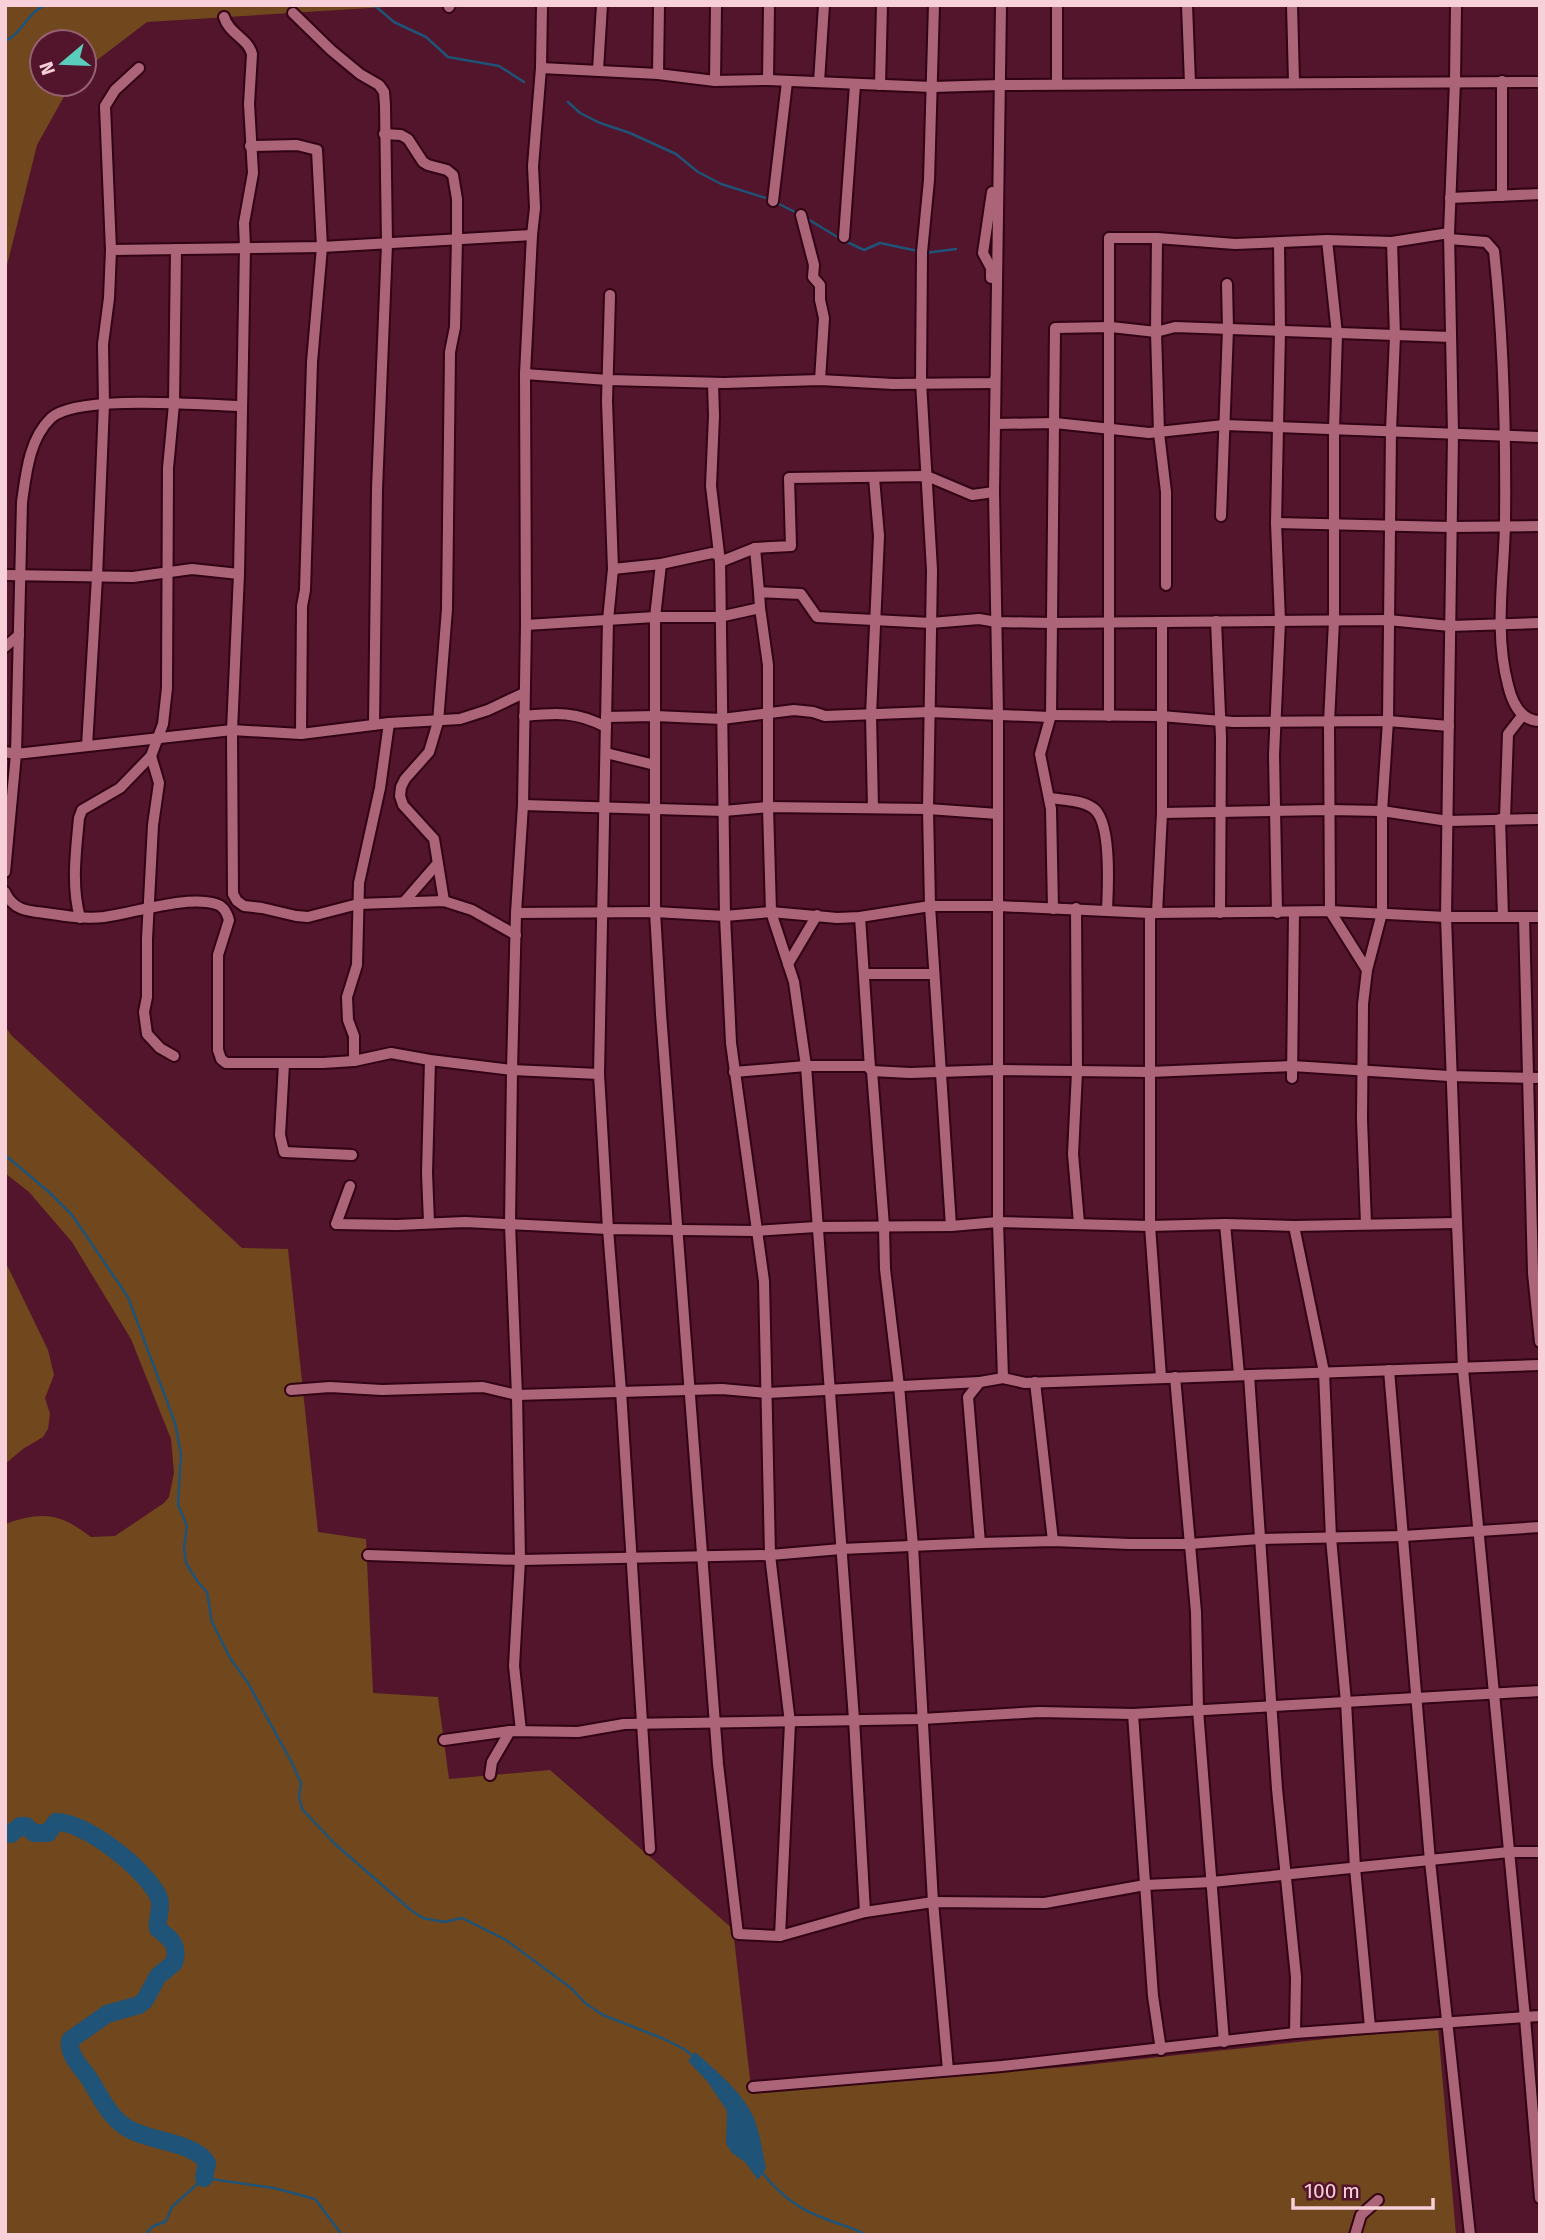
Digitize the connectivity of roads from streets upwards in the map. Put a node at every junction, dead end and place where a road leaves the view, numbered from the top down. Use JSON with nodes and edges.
{"nodes":[{"id":1,"x":542,"y":5,"type":"edge"},
{"id":2,"x":602,"y":5,"type":"edge"},
{"id":3,"x":659,"y":5,"type":"edge"},
{"id":4,"x":716,"y":5,"type":"edge"},
{"id":5,"x":769,"y":5,"type":"edge"},
{"id":6,"x":824,"y":5,"type":"edge"},
{"id":7,"x":882,"y":5,"type":"edge"},
{"id":8,"x":934,"y":5,"type":"edge"},
{"id":9,"x":1001,"y":5,"type":"edge"},
{"id":10,"x":1057,"y":5,"type":"edge"},
{"id":11,"x":1187,"y":5,"type":"edge"},
{"id":12,"x":1292,"y":5,"type":"edge"},
{"id":13,"x":1456,"y":5,"type":"edge"},
{"id":14,"x":293,"y":13,"type":"dead end"},
{"id":15,"x":224,"y":17,"type":"dead end"},
{"id":16,"x":139,"y":68,"type":"dead end"},
{"id":17,"x":541,"y":68,"type":"junction"},
{"id":18,"x":598,"y":70,"type":"junction"},
{"id":19,"x":659,"y":74,"type":"junction"},
{"id":20,"x":768,"y":80,"type":"junction"},
{"id":21,"x":715,"y":81,"type":"junction"},
{"id":22,"x":1455,"y":81,"type":"junction"},
{"id":23,"x":1502,"y":81,"type":"junction"},
{"id":24,"x":787,"y":82,"type":"junction"},
{"id":25,"x":819,"y":82,"type":"junction"},
{"id":26,"x":1294,"y":82,"type":"junction"},
{"id":27,"x":1540,"y":82,"type":"edge"},
{"id":28,"x":1190,"y":83,"type":"junction"},
{"id":29,"x":855,"y":85,"type":"junction"},
{"id":30,"x":880,"y":85,"type":"junction"},
{"id":31,"x":1000,"y":85,"type":"junction"},
{"id":32,"x":1057,"y":85,"type":"junction"},
{"id":33,"x":932,"y":87,"type":"junction"},
{"id":34,"x":384,"y":134,"type":"junction"},
{"id":35,"x":250,"y":146,"type":"junction"},
{"id":36,"x":1540,"y":194,"type":"edge"},
{"id":37,"x":1502,"y":196,"type":"junction"},
{"id":38,"x":1450,"y":198,"type":"junction"},
{"id":39,"x":774,"y":201,"type":"dead end"},
{"id":40,"x":801,"y":215,"type":"dead end"},
{"id":41,"x":531,"y":235,"type":"junction"},
{"id":42,"x":1449,"y":236,"type":"junction"},
{"id":43,"x":844,"y":237,"type":"dead end"},
{"id":44,"x":457,"y":238,"type":"junction"},
{"id":45,"x":1157,"y":238,"type":"junction"},
{"id":46,"x":1327,"y":240,"type":"junction"},
{"id":47,"x":1392,"y":242,"type":"junction"},
{"id":48,"x":1279,"y":243,"type":"junction"},
{"id":49,"x":387,"y":244,"type":"junction"},
{"id":50,"x":322,"y":247,"type":"junction"},
{"id":51,"x":245,"y":248,"type":"junction"},
{"id":52,"x":176,"y":249,"type":"junction"},
{"id":53,"x":111,"y":250,"type":"junction"},
{"id":54,"x":1227,"y":284,"type":"dead end"},
{"id":55,"x":610,"y":295,"type":"dead end"},
{"id":56,"x":1111,"y":327,"type":"junction"},
{"id":57,"x":1228,"y":329,"type":"junction"},
{"id":58,"x":1280,"y":331,"type":"junction"},
{"id":59,"x":1156,"y":332,"type":"junction"},
{"id":60,"x":1337,"y":334,"type":"junction"},
{"id":61,"x":1395,"y":335,"type":"junction"},
{"id":62,"x":1451,"y":337,"type":"junction"},
{"id":63,"x":525,"y":374,"type":"junction"},
{"id":64,"x":608,"y":380,"type":"junction"},
{"id":65,"x":820,"y":380,"type":"junction"},
{"id":66,"x":921,"y":382,"type":"junction"},
{"id":67,"x":713,"y":383,"type":"junction"},
{"id":68,"x":995,"y":383,"type":"junction"},
{"id":69,"x":104,"y":404,"type":"junction"},
{"id":70,"x":174,"y":404,"type":"junction"},
{"id":71,"x":241,"y":406,"type":"junction"},
{"id":72,"x":1055,"y":423,"type":"junction"},
{"id":73,"x":995,"y":424,"type":"junction"},
{"id":74,"x":1224,"y":425,"type":"junction"},
{"id":75,"x":1278,"y":426,"type":"junction"},
{"id":76,"x":1108,"y":428,"type":"junction"},
{"id":77,"x":1334,"y":429,"type":"junction"},
{"id":78,"x":1391,"y":430,"type":"junction"},
{"id":79,"x":1159,"y":433,"type":"junction"},
{"id":80,"x":1453,"y":433,"type":"junction"},
{"id":81,"x":1504,"y":434,"type":"junction"},
{"id":82,"x":1540,"y":437,"type":"edge"},
{"id":83,"x":927,"y":476,"type":"junction"},
{"id":84,"x":874,"y":478,"type":"junction"},
{"id":85,"x":994,"y":492,"type":"junction"},
{"id":86,"x":1221,"y":516,"type":"dead end"},
{"id":87,"x":1276,"y":523,"type":"junction"},
{"id":88,"x":1334,"y":525,"type":"junction"},
{"id":89,"x":1390,"y":525,"type":"junction"},
{"id":90,"x":1505,"y":526,"type":"junction"},
{"id":91,"x":1540,"y":526,"type":"edge"},
{"id":92,"x":1450,"y":527,"type":"junction"},
{"id":93,"x":755,"y":548,"type":"junction"},
{"id":94,"x":720,"y":562,"type":"junction"},
{"id":95,"x":661,"y":565,"type":"junction"},
{"id":96,"x":613,"y":569,"type":"junction"},
{"id":97,"x":166,"y":572,"type":"junction"},
{"id":98,"x":239,"y":574,"type":"junction"},
{"id":99,"x":5,"y":575,"type":"edge"},
{"id":100,"x":21,"y":575,"type":"junction"},
{"id":101,"x":97,"y":577,"type":"junction"},
{"id":102,"x":1166,"y":585,"type":"dead end"},
{"id":103,"x":758,"y":592,"type":"junction"},
{"id":104,"x":761,"y":608,"type":"junction"},
{"id":105,"x":655,"y":617,"type":"junction"},
{"id":106,"x":719,"y":617,"type":"junction"},
{"id":107,"x":608,"y":620,"type":"junction"},
{"id":108,"x":1388,"y":620,"type":"junction"},
{"id":109,"x":875,"y":621,"type":"junction"},
{"id":110,"x":1107,"y":621,"type":"junction"},
{"id":111,"x":1216,"y":621,"type":"junction"},
{"id":112,"x":1280,"y":621,"type":"junction"},
{"id":113,"x":1334,"y":621,"type":"junction"},
{"id":114,"x":997,"y":622,"type":"junction"},
{"id":115,"x":1163,"y":622,"type":"junction"},
{"id":116,"x":931,"y":623,"type":"junction"},
{"id":117,"x":1052,"y":623,"type":"junction"},
{"id":118,"x":1500,"y":623,"type":"junction"},
{"id":119,"x":1540,"y":623,"type":"edge"},
{"id":120,"x":526,"y":625,"type":"junction"},
{"id":121,"x":1450,"y":626,"type":"junction"},
{"id":122,"x":19,"y":635,"type":"junction"},
{"id":123,"x":5,"y":647,"type":"edge"},
{"id":124,"x":524,"y":693,"type":"junction"},
{"id":125,"x":930,"y":712,"type":"junction"},
{"id":126,"x":768,"y":713,"type":"junction"},
{"id":127,"x":998,"y":714,"type":"junction"},
{"id":128,"x":871,"y":715,"type":"junction"},
{"id":129,"x":524,"y":716,"type":"junction"},
{"id":130,"x":655,"y":716,"type":"junction"},
{"id":131,"x":1050,"y":716,"type":"junction"},
{"id":132,"x":1108,"y":716,"type":"junction"},
{"id":133,"x":1161,"y":716,"type":"junction"},
{"id":134,"x":1522,"y":716,"type":"junction"},
{"id":135,"x":722,"y":719,"type":"junction"},
{"id":136,"x":1220,"y":721,"type":"junction"},
{"id":137,"x":1388,"y":721,"type":"junction"},
{"id":138,"x":1540,"y":721,"type":"edge"},
{"id":139,"x":438,"y":722,"type":"junction"},
{"id":140,"x":606,"y":722,"type":"junction"},
{"id":141,"x":1329,"y":722,"type":"junction"},
{"id":142,"x":389,"y":723,"type":"junction"},
{"id":143,"x":1276,"y":723,"type":"junction"},
{"id":144,"x":374,"y":725,"type":"junction"},
{"id":145,"x":1450,"y":726,"type":"junction"},
{"id":146,"x":232,"y":730,"type":"junction"},
{"id":147,"x":300,"y":734,"type":"junction"},
{"id":148,"x":158,"y":739,"type":"junction"},
{"id":149,"x":87,"y":746,"type":"junction"},
{"id":150,"x":10,"y":753,"type":"edge"},
{"id":151,"x":606,"y":753,"type":"junction"},
{"id":152,"x":151,"y":756,"type":"junction"},
{"id":153,"x":655,"y":765,"type":"junction"},
{"id":154,"x":1050,"y":798,"type":"junction"},
{"id":155,"x":523,"y":805,"type":"junction"},
{"id":156,"x":605,"y":807,"type":"junction"},
{"id":157,"x":655,"y":807,"type":"junction"},
{"id":158,"x":768,"y":807,"type":"junction"},
{"id":159,"x":873,"y":808,"type":"junction"},
{"id":160,"x":928,"y":808,"type":"junction"},
{"id":161,"x":1276,"y":810,"type":"junction"},
{"id":162,"x":1329,"y":810,"type":"junction"},
{"id":163,"x":724,"y":811,"type":"junction"},
{"id":164,"x":1382,"y":811,"type":"junction"},
{"id":165,"x":1220,"y":812,"type":"junction"},
{"id":166,"x":1162,"y":813,"type":"junction"},
{"id":167,"x":998,"y":814,"type":"junction"},
{"id":168,"x":1502,"y":819,"type":"junction"},
{"id":169,"x":1540,"y":819,"type":"edge"},
{"id":170,"x":1448,"y":821,"type":"junction"},
{"id":171,"x":437,"y":864,"type":"junction"},
{"id":172,"x":5,"y":872,"type":"edge"},
{"id":173,"x":231,"y":881,"type":"junction"},
{"id":174,"x":5,"y":892,"type":"edge"},
{"id":175,"x":444,"y":901,"type":"junction"},
{"id":176,"x":404,"y":902,"type":"junction"},
{"id":177,"x":358,"y":904,"type":"junction"},
{"id":178,"x":244,"y":906,"type":"junction"},
{"id":179,"x":930,"y":906,"type":"junction"},
{"id":180,"x":999,"y":906,"type":"junction"},
{"id":181,"x":148,"y":908,"type":"junction"},
{"id":182,"x":1076,"y":908,"type":"junction"},
{"id":183,"x":223,"y":909,"type":"junction"},
{"id":184,"x":1053,"y":909,"type":"junction"},
{"id":185,"x":1107,"y":910,"type":"junction"},
{"id":186,"x":1330,"y":911,"type":"junction"},
{"id":187,"x":602,"y":912,"type":"junction"},
{"id":188,"x":655,"y":912,"type":"junction"},
{"id":189,"x":771,"y":912,"type":"junction"},
{"id":190,"x":516,"y":913,"type":"junction"},
{"id":191,"x":1154,"y":913,"type":"junction"},
{"id":192,"x":1277,"y":913,"type":"junction"},
{"id":193,"x":1294,"y":913,"type":"junction"},
{"id":194,"x":1382,"y":913,"type":"junction"},
{"id":195,"x":1220,"y":914,"type":"junction"},
{"id":196,"x":817,"y":915,"type":"junction"},
{"id":197,"x":725,"y":916,"type":"junction"},
{"id":198,"x":860,"y":917,"type":"junction"},
{"id":199,"x":1446,"y":917,"type":"junction"},
{"id":200,"x":1503,"y":917,"type":"junction"},
{"id":201,"x":80,"y":918,"type":"junction"},
{"id":202,"x":1524,"y":918,"type":"junction"},
{"id":203,"x":1540,"y":918,"type":"edge"},
{"id":204,"x":516,"y":935,"type":"junction"},
{"id":205,"x":788,"y":964,"type":"junction"},
{"id":206,"x":1367,"y":970,"type":"junction"},
{"id":207,"x":865,"y":974,"type":"junction"},
{"id":208,"x":933,"y":974,"type":"junction"},
{"id":209,"x":174,"y":1056,"type":"dead end"},
{"id":210,"x":354,"y":1060,"type":"junction"},
{"id":211,"x":430,"y":1060,"type":"junction"},
{"id":212,"x":284,"y":1064,"type":"junction"},
{"id":213,"x":806,"y":1066,"type":"junction"},
{"id":214,"x":871,"y":1069,"type":"junction"},
{"id":215,"x":512,"y":1070,"type":"junction"},
{"id":216,"x":998,"y":1070,"type":"junction"},
{"id":217,"x":1363,"y":1071,"type":"junction"},
{"id":218,"x":734,"y":1072,"type":"junction"},
{"id":219,"x":1077,"y":1072,"type":"junction"},
{"id":220,"x":1292,"y":1072,"type":"junction"},
{"id":221,"x":942,"y":1073,"type":"junction"},
{"id":222,"x":1150,"y":1073,"type":"junction"},
{"id":223,"x":599,"y":1074,"type":"junction"},
{"id":224,"x":1534,"y":1079,"type":"edge"},
{"id":225,"x":352,"y":1155,"type":"dead end"},
{"id":226,"x":350,"y":1186,"type":"dead end"},
{"id":227,"x":429,"y":1222,"type":"junction"},
{"id":228,"x":998,"y":1222,"type":"junction"},
{"id":229,"x":1079,"y":1223,"type":"junction"},
{"id":230,"x":1457,"y":1223,"type":"junction"},
{"id":231,"x":1224,"y":1224,"type":"junction"},
{"id":232,"x":1366,"y":1224,"type":"junction"},
{"id":233,"x":510,"y":1225,"type":"junction"},
{"id":234,"x":884,"y":1226,"type":"junction"},
{"id":235,"x":951,"y":1226,"type":"junction"},
{"id":236,"x":1150,"y":1226,"type":"junction"},
{"id":237,"x":1294,"y":1226,"type":"junction"},
{"id":238,"x":816,"y":1227,"type":"junction"},
{"id":239,"x":608,"y":1229,"type":"junction"},
{"id":240,"x":679,"y":1229,"type":"junction"},
{"id":241,"x":756,"y":1231,"type":"junction"},
{"id":242,"x":1540,"y":1342,"type":"edge"},
{"id":243,"x":1540,"y":1365,"type":"edge"},
{"id":244,"x":1463,"y":1369,"type":"junction"},
{"id":245,"x":1389,"y":1370,"type":"junction"},
{"id":246,"x":1324,"y":1372,"type":"junction"},
{"id":247,"x":1244,"y":1374,"type":"junction"},
{"id":248,"x":1161,"y":1377,"type":"junction"},
{"id":249,"x":1175,"y":1377,"type":"junction"},
{"id":250,"x":1003,"y":1378,"type":"junction"},
{"id":251,"x":980,"y":1382,"type":"junction"},
{"id":252,"x":1035,"y":1382,"type":"junction"},
{"id":253,"x":899,"y":1386,"type":"junction"},
{"id":254,"x":829,"y":1389,"type":"junction"},
{"id":255,"x":291,"y":1390,"type":"dead end"},
{"id":256,"x":621,"y":1391,"type":"junction"},
{"id":257,"x":690,"y":1391,"type":"junction"},
{"id":258,"x":767,"y":1393,"type":"junction"},
{"id":259,"x":517,"y":1395,"type":"junction"},
{"id":260,"x":1540,"y":1527,"type":"edge"},
{"id":261,"x":1480,"y":1532,"type":"junction"},
{"id":262,"x":1404,"y":1536,"type":"junction"},
{"id":263,"x":1331,"y":1538,"type":"junction"},
{"id":264,"x":1259,"y":1539,"type":"junction"},
{"id":265,"x":1053,"y":1541,"type":"junction"},
{"id":266,"x":980,"y":1543,"type":"junction"},
{"id":267,"x":1189,"y":1544,"type":"junction"},
{"id":268,"x":913,"y":1546,"type":"junction"},
{"id":269,"x":841,"y":1549,"type":"junction"},
{"id":270,"x":368,"y":1555,"type":"dead end"},
{"id":271,"x":704,"y":1555,"type":"junction"},
{"id":272,"x":771,"y":1555,"type":"junction"},
{"id":273,"x":630,"y":1557,"type":"junction"},
{"id":274,"x":520,"y":1560,"type":"junction"},
{"id":275,"x":1540,"y":1690,"type":"edge"},
{"id":276,"x":1495,"y":1693,"type":"junction"},
{"id":277,"x":1418,"y":1698,"type":"junction"},
{"id":278,"x":1346,"y":1702,"type":"junction"},
{"id":279,"x":1272,"y":1706,"type":"junction"},
{"id":280,"x":1198,"y":1710,"type":"junction"},
{"id":281,"x":1133,"y":1714,"type":"junction"},
{"id":282,"x":854,"y":1719,"type":"junction"},
{"id":283,"x":922,"y":1719,"type":"junction"},
{"id":284,"x":715,"y":1722,"type":"junction"},
{"id":285,"x":790,"y":1723,"type":"junction"},
{"id":286,"x":641,"y":1724,"type":"junction"},
{"id":287,"x":515,"y":1731,"type":"junction"},
{"id":288,"x":444,"y":1740,"type":"dead end"},
{"id":289,"x":491,"y":1775,"type":"dead end"},
{"id":290,"x":650,"y":1849,"type":"dead end"},
{"id":291,"x":1510,"y":1852,"type":"junction"},
{"id":292,"x":1540,"y":1852,"type":"edge"},
{"id":293,"x":1430,"y":1861,"type":"junction"},
{"id":294,"x":1355,"y":1868,"type":"junction"},
{"id":295,"x":1284,"y":1875,"type":"junction"},
{"id":296,"x":1212,"y":1882,"type":"junction"},
{"id":297,"x":1145,"y":1885,"type":"junction"},
{"id":298,"x":933,"y":1902,"type":"junction"},
{"id":299,"x":865,"y":1912,"type":"junction"},
{"id":300,"x":780,"y":1936,"type":"junction"},
{"id":301,"x":1540,"y":2016,"type":"edge"},
{"id":302,"x":1525,"y":2018,"type":"junction"},
{"id":303,"x":1448,"y":2022,"type":"junction"},
{"id":304,"x":1370,"y":2027,"type":"junction"},
{"id":305,"x":1295,"y":2034,"type":"junction"},
{"id":306,"x":1224,"y":2042,"type":"junction"},
{"id":307,"x":1161,"y":2050,"type":"junction"},
{"id":308,"x":948,"y":2070,"type":"junction"},
{"id":309,"x":753,"y":2087,"type":"dead end"},
{"id":310,"x":1539,"y":2178,"type":"edge"},
{"id":311,"x":1540,"y":2198,"type":"edge"},
{"id":312,"x":1378,"y":2200,"type":"dead end"},
{"id":313,"x":1355,"y":2235,"type":"edge"},
{"id":314,"x":1470,"y":2235,"type":"edge"}],
"edges":[{"from":1,"to":17,"type":"street"},
{"from":2,"to":18,"type":"street"},
{"from":3,"to":19,"type":"street"},
{"from":4,"to":21,"type":"street"},
{"from":5,"to":20,"type":"street"},
{"from":6,"to":25,"type":"street"},
{"from":7,"to":30,"type":"street"},
{"from":8,"to":33,"type":"street"},
{"from":9,"to":31,"type":"street"},
{"from":10,"to":32,"type":"street"},
{"from":11,"to":28,"type":"street"},
{"from":12,"to":26,"type":"street"},
{"from":13,"to":22,"type":"street"},
{"from":14,"to":34,"type":"street"},
{"from":15,"to":35,"type":"street"},
{"from":16,"to":53,"type":"street"},
{"from":17,"to":18,"type":"street"},
{"from":17,"to":41,"type":"street"},
{"from":18,"to":19,"type":"street"},
{"from":19,"to":21,"type":"street"},
{"from":20,"to":21,"type":"street"},
{"from":20,"to":24,"type":"street"},
{"from":22,"to":23,"type":"street"},
{"from":22,"to":26,"type":"street"},
{"from":22,"to":38,"type":"street"},
{"from":23,"to":27,"type":"street"},
{"from":23,"to":37,"type":"street"},
{"from":24,"to":25,"type":"street"},
{"from":24,"to":39,"type":"street"},
{"from":25,"to":29,"type":"street"},
{"from":26,"to":28,"type":"street"},
{"from":28,"to":32,"type":"street"},
{"from":29,"to":30,"type":"street"},
{"from":29,"to":43,"type":"street"},
{"from":30,"to":33,"type":"street"},
{"from":31,"to":32,"type":"street"},
{"from":31,"to":33,"type":"street"},
{"from":31,"to":68,"type":"street"},
{"from":33,"to":66,"type":"street"},
{"from":34,"to":44,"type":"street"},
{"from":34,"to":49,"type":"street"},
{"from":35,"to":50,"type":"street"},
{"from":35,"to":51,"type":"street"},
{"from":36,"to":37,"type":"street"},
{"from":37,"to":38,"type":"street"},
{"from":38,"to":42,"type":"street"},
{"from":40,"to":65,"type":"street"},
{"from":41,"to":44,"type":"street"},
{"from":41,"to":63,"type":"street"},
{"from":42,"to":47,"type":"street"},
{"from":42,"to":62,"type":"street"},
{"from":42,"to":81,"type":"street"},
{"from":44,"to":49,"type":"street"},
{"from":44,"to":139,"type":"street"},
{"from":45,"to":48,"type":"street"},
{"from":45,"to":56,"type":"street"},
{"from":45,"to":59,"type":"street"},
{"from":46,"to":47,"type":"street"},
{"from":46,"to":48,"type":"street"},
{"from":46,"to":60,"type":"street"},
{"from":47,"to":61,"type":"street"},
{"from":48,"to":58,"type":"street"},
{"from":49,"to":50,"type":"street"},
{"from":49,"to":144,"type":"street"},
{"from":50,"to":51,"type":"street"},
{"from":50,"to":147,"type":"street"},
{"from":51,"to":52,"type":"street"},
{"from":51,"to":71,"type":"street"},
{"from":52,"to":53,"type":"street"},
{"from":52,"to":70,"type":"street"},
{"from":53,"to":69,"type":"street"},
{"from":54,"to":57,"type":"street"},
{"from":55,"to":64,"type":"street"},
{"from":56,"to":59,"type":"street"},
{"from":56,"to":72,"type":"street"},
{"from":56,"to":76,"type":"street"},
{"from":57,"to":58,"type":"street"},
{"from":57,"to":59,"type":"street"},
{"from":57,"to":74,"type":"street"},
{"from":58,"to":60,"type":"street"},
{"from":58,"to":75,"type":"street"},
{"from":59,"to":79,"type":"street"},
{"from":60,"to":61,"type":"street"},
{"from":60,"to":77,"type":"street"},
{"from":61,"to":62,"type":"street"},
{"from":61,"to":78,"type":"street"},
{"from":62,"to":80,"type":"street"},
{"from":63,"to":64,"type":"street"},
{"from":63,"to":120,"type":"street"},
{"from":64,"to":67,"type":"street"},
{"from":64,"to":96,"type":"street"},
{"from":65,"to":66,"type":"street"},
{"from":65,"to":67,"type":"street"},
{"from":66,"to":68,"type":"street"},
{"from":66,"to":83,"type":"street"},
{"from":67,"to":94,"type":"street"},
{"from":68,"to":73,"type":"street"},
{"from":69,"to":70,"type":"street"},
{"from":69,"to":100,"type":"street"},
{"from":69,"to":101,"type":"street"},
{"from":70,"to":71,"type":"street"},
{"from":70,"to":97,"type":"street"},
{"from":71,"to":98,"type":"street"},
{"from":72,"to":73,"type":"street"},
{"from":72,"to":76,"type":"street"},
{"from":72,"to":117,"type":"street"},
{"from":73,"to":85,"type":"street"},
{"from":74,"to":75,"type":"street"},
{"from":74,"to":79,"type":"street"},
{"from":74,"to":86,"type":"street"},
{"from":75,"to":77,"type":"street"},
{"from":75,"to":87,"type":"street"},
{"from":76,"to":79,"type":"street"},
{"from":76,"to":110,"type":"street"},
{"from":77,"to":78,"type":"street"},
{"from":77,"to":88,"type":"street"},
{"from":78,"to":80,"type":"street"},
{"from":78,"to":89,"type":"street"},
{"from":79,"to":102,"type":"street"},
{"from":80,"to":81,"type":"street"},
{"from":80,"to":92,"type":"street"},
{"from":81,"to":82,"type":"street"},
{"from":81,"to":90,"type":"street"},
{"from":83,"to":84,"type":"street"},
{"from":83,"to":85,"type":"street"},
{"from":83,"to":116,"type":"street"},
{"from":84,"to":93,"type":"street"},
{"from":84,"to":109,"type":"street"},
{"from":85,"to":114,"type":"street"},
{"from":87,"to":88,"type":"street"},
{"from":87,"to":112,"type":"street"},
{"from":88,"to":89,"type":"street"},
{"from":88,"to":113,"type":"street"},
{"from":89,"to":92,"type":"street"},
{"from":89,"to":108,"type":"street"},
{"from":90,"to":91,"type":"street"},
{"from":90,"to":92,"type":"street"},
{"from":90,"to":118,"type":"street"},
{"from":92,"to":121,"type":"street"},
{"from":93,"to":94,"type":"street"},
{"from":93,"to":103,"type":"street"},
{"from":94,"to":95,"type":"street"},
{"from":94,"to":106,"type":"street"},
{"from":95,"to":96,"type":"street"},
{"from":95,"to":105,"type":"street"},
{"from":96,"to":107,"type":"street"},
{"from":97,"to":98,"type":"street"},
{"from":97,"to":101,"type":"street"},
{"from":97,"to":148,"type":"street"},
{"from":98,"to":146,"type":"street"},
{"from":99,"to":100,"type":"street"},
{"from":100,"to":101,"type":"street"},
{"from":100,"to":122,"type":"street"},
{"from":101,"to":149,"type":"street"},
{"from":103,"to":104,"type":"street"},
{"from":103,"to":109,"type":"street"},
{"from":104,"to":106,"type":"street"},
{"from":104,"to":126,"type":"street"},
{"from":105,"to":106,"type":"street"},
{"from":105,"to":107,"type":"street"},
{"from":105,"to":130,"type":"street"},
{"from":106,"to":135,"type":"street"},
{"from":107,"to":120,"type":"street"},
{"from":107,"to":140,"type":"street"},
{"from":108,"to":113,"type":"street"},
{"from":108,"to":121,"type":"street"},
{"from":108,"to":137,"type":"street"},
{"from":109,"to":116,"type":"street"},
{"from":109,"to":128,"type":"street"},
{"from":110,"to":115,"type":"street"},
{"from":110,"to":117,"type":"street"},
{"from":110,"to":132,"type":"street"},
{"from":111,"to":112,"type":"street"},
{"from":111,"to":115,"type":"street"},
{"from":111,"to":136,"type":"street"},
{"from":112,"to":113,"type":"street"},
{"from":112,"to":143,"type":"street"},
{"from":113,"to":141,"type":"street"},
{"from":114,"to":116,"type":"street"},
{"from":114,"to":117,"type":"street"},
{"from":114,"to":127,"type":"street"},
{"from":115,"to":133,"type":"street"},
{"from":116,"to":125,"type":"street"},
{"from":117,"to":131,"type":"street"},
{"from":118,"to":119,"type":"street"},
{"from":118,"to":121,"type":"street"},
{"from":118,"to":134,"type":"street"},
{"from":120,"to":124,"type":"street"},
{"from":121,"to":145,"type":"street"},
{"from":122,"to":123,"type":"street"},
{"from":122,"to":150,"type":"street"},
{"from":124,"to":129,"type":"street"},
{"from":124,"to":139,"type":"street"},
{"from":125,"to":127,"type":"street"},
{"from":125,"to":128,"type":"street"},
{"from":125,"to":160,"type":"street"},
{"from":126,"to":128,"type":"street"},
{"from":126,"to":135,"type":"street"},
{"from":126,"to":158,"type":"street"},
{"from":127,"to":131,"type":"street"},
{"from":127,"to":167,"type":"street"},
{"from":128,"to":159,"type":"street"},
{"from":129,"to":140,"type":"street"},
{"from":129,"to":155,"type":"street"},
{"from":130,"to":135,"type":"street"},
{"from":130,"to":140,"type":"street"},
{"from":130,"to":153,"type":"street"},
{"from":131,"to":132,"type":"street"},
{"from":131,"to":154,"type":"street"},
{"from":132,"to":133,"type":"street"},
{"from":133,"to":136,"type":"street"},
{"from":133,"to":166,"type":"street"},
{"from":134,"to":138,"type":"street"},
{"from":134,"to":168,"type":"street"},
{"from":135,"to":163,"type":"street"},
{"from":136,"to":143,"type":"street"},
{"from":136,"to":165,"type":"street"},
{"from":137,"to":141,"type":"street"},
{"from":137,"to":145,"type":"street"},
{"from":137,"to":164,"type":"street"},
{"from":139,"to":142,"type":"street"},
{"from":139,"to":171,"type":"street"},
{"from":140,"to":151,"type":"street"},
{"from":141,"to":143,"type":"street"},
{"from":141,"to":162,"type":"street"},
{"from":142,"to":144,"type":"street"},
{"from":142,"to":177,"type":"street"},
{"from":143,"to":161,"type":"street"},
{"from":144,"to":147,"type":"street"},
{"from":145,"to":170,"type":"street"},
{"from":146,"to":147,"type":"street"},
{"from":146,"to":148,"type":"street"},
{"from":146,"to":173,"type":"street"},
{"from":148,"to":149,"type":"street"},
{"from":148,"to":152,"type":"street"},
{"from":149,"to":150,"type":"street"},
{"from":150,"to":172,"type":"street"},
{"from":151,"to":153,"type":"street"},
{"from":151,"to":156,"type":"street"},
{"from":152,"to":181,"type":"street"},
{"from":152,"to":201,"type":"street"},
{"from":153,"to":157,"type":"street"},
{"from":154,"to":184,"type":"street"},
{"from":154,"to":185,"type":"street"},
{"from":155,"to":156,"type":"street"},
{"from":155,"to":190,"type":"street"},
{"from":156,"to":157,"type":"street"},
{"from":156,"to":187,"type":"street"},
{"from":157,"to":163,"type":"street"},
{"from":157,"to":188,"type":"street"},
{"from":158,"to":159,"type":"street"},
{"from":158,"to":163,"type":"street"},
{"from":158,"to":189,"type":"street"},
{"from":159,"to":160,"type":"street"},
{"from":160,"to":167,"type":"street"},
{"from":160,"to":179,"type":"street"},
{"from":161,"to":162,"type":"street"},
{"from":161,"to":165,"type":"street"},
{"from":161,"to":192,"type":"street"},
{"from":162,"to":164,"type":"street"},
{"from":162,"to":186,"type":"street"},
{"from":163,"to":197,"type":"street"},
{"from":164,"to":170,"type":"street"},
{"from":164,"to":194,"type":"street"},
{"from":165,"to":166,"type":"street"},
{"from":165,"to":195,"type":"street"},
{"from":166,"to":191,"type":"street"},
{"from":167,"to":180,"type":"street"},
{"from":168,"to":169,"type":"street"},
{"from":168,"to":170,"type":"street"},
{"from":168,"to":200,"type":"street"},
{"from":170,"to":199,"type":"street"},
{"from":171,"to":175,"type":"street"},
{"from":171,"to":176,"type":"street"},
{"from":173,"to":178,"type":"street"},
{"from":173,"to":183,"type":"street"},
{"from":174,"to":201,"type":"street"},
{"from":175,"to":176,"type":"street"},
{"from":175,"to":204,"type":"street"},
{"from":176,"to":177,"type":"street"},
{"from":177,"to":178,"type":"street"},
{"from":177,"to":210,"type":"street"},
{"from":178,"to":183,"type":"street"},
{"from":179,"to":180,"type":"street"},
{"from":179,"to":198,"type":"street"},
{"from":179,"to":208,"type":"street"},
{"from":180,"to":184,"type":"street"},
{"from":180,"to":216,"type":"street"},
{"from":181,"to":183,"type":"street"},
{"from":181,"to":201,"type":"street"},
{"from":181,"to":209,"type":"street"},
{"from":182,"to":184,"type":"street"},
{"from":182,"to":185,"type":"street"},
{"from":182,"to":219,"type":"street"},
{"from":183,"to":212,"type":"street"},
{"from":185,"to":191,"type":"street"},
{"from":186,"to":193,"type":"street"},
{"from":186,"to":194,"type":"street"},
{"from":186,"to":206,"type":"street"},
{"from":187,"to":188,"type":"street"},
{"from":187,"to":190,"type":"street"},
{"from":187,"to":223,"type":"street"},
{"from":188,"to":197,"type":"street"},
{"from":188,"to":240,"type":"street"},
{"from":189,"to":196,"type":"street"},
{"from":189,"to":197,"type":"street"},
{"from":189,"to":205,"type":"street"},
{"from":190,"to":204,"type":"street"},
{"from":191,"to":195,"type":"street"},
{"from":191,"to":222,"type":"street"},
{"from":192,"to":193,"type":"street"},
{"from":192,"to":195,"type":"street"},
{"from":193,"to":220,"type":"street"},
{"from":194,"to":199,"type":"street"},
{"from":194,"to":206,"type":"street"},
{"from":196,"to":198,"type":"street"},
{"from":196,"to":205,"type":"street"},
{"from":197,"to":218,"type":"street"},
{"from":198,"to":207,"type":"street"},
{"from":199,"to":200,"type":"street"},
{"from":199,"to":230,"type":"street"},
{"from":200,"to":202,"type":"street"},
{"from":202,"to":203,"type":"street"},
{"from":202,"to":224,"type":"street"},
{"from":204,"to":215,"type":"street"},
{"from":205,"to":213,"type":"street"},
{"from":206,"to":217,"type":"street"},
{"from":207,"to":208,"type":"street"},
{"from":207,"to":214,"type":"street"},
{"from":208,"to":221,"type":"street"},
{"from":210,"to":211,"type":"street"},
{"from":210,"to":212,"type":"street"},
{"from":211,"to":215,"type":"street"},
{"from":211,"to":227,"type":"street"},
{"from":212,"to":225,"type":"street"},
{"from":213,"to":214,"type":"street"},
{"from":213,"to":218,"type":"street"},
{"from":213,"to":238,"type":"street"},
{"from":214,"to":221,"type":"street"},
{"from":214,"to":234,"type":"street"},
{"from":215,"to":223,"type":"street"},
{"from":215,"to":233,"type":"street"},
{"from":216,"to":219,"type":"street"},
{"from":216,"to":221,"type":"street"},
{"from":216,"to":228,"type":"street"},
{"from":217,"to":220,"type":"street"},
{"from":217,"to":224,"type":"street"},
{"from":217,"to":232,"type":"street"},
{"from":218,"to":241,"type":"street"},
{"from":219,"to":222,"type":"street"},
{"from":219,"to":229,"type":"street"},
{"from":220,"to":222,"type":"street"},
{"from":221,"to":235,"type":"street"},
{"from":222,"to":236,"type":"street"},
{"from":223,"to":239,"type":"street"},
{"from":224,"to":242,"type":"street"},
{"from":226,"to":227,"type":"street"},
{"from":227,"to":233,"type":"street"},
{"from":228,"to":229,"type":"street"},
{"from":228,"to":235,"type":"street"},
{"from":228,"to":250,"type":"street"},
{"from":229,"to":236,"type":"street"},
{"from":230,"to":232,"type":"street"},
{"from":230,"to":244,"type":"street"},
{"from":231,"to":236,"type":"street"},
{"from":231,"to":237,"type":"street"},
{"from":231,"to":247,"type":"street"},
{"from":232,"to":237,"type":"street"},
{"from":233,"to":239,"type":"street"},
{"from":233,"to":259,"type":"street"},
{"from":234,"to":235,"type":"street"},
{"from":234,"to":238,"type":"street"},
{"from":234,"to":253,"type":"street"},
{"from":236,"to":248,"type":"street"},
{"from":237,"to":246,"type":"street"},
{"from":238,"to":241,"type":"street"},
{"from":238,"to":254,"type":"street"},
{"from":239,"to":240,"type":"street"},
{"from":239,"to":256,"type":"street"},
{"from":240,"to":241,"type":"street"},
{"from":240,"to":257,"type":"street"},
{"from":241,"to":258,"type":"street"},
{"from":243,"to":244,"type":"street"},
{"from":244,"to":245,"type":"street"},
{"from":244,"to":261,"type":"street"},
{"from":245,"to":246,"type":"street"},
{"from":245,"to":262,"type":"street"},
{"from":246,"to":247,"type":"street"},
{"from":246,"to":263,"type":"street"},
{"from":247,"to":249,"type":"street"},
{"from":247,"to":264,"type":"street"},
{"from":248,"to":249,"type":"street"},
{"from":248,"to":252,"type":"street"},
{"from":249,"to":267,"type":"street"},
{"from":250,"to":251,"type":"street"},
{"from":250,"to":252,"type":"street"},
{"from":251,"to":253,"type":"street"},
{"from":251,"to":266,"type":"street"},
{"from":252,"to":265,"type":"street"},
{"from":253,"to":254,"type":"street"},
{"from":253,"to":268,"type":"street"},
{"from":254,"to":258,"type":"street"},
{"from":254,"to":269,"type":"street"},
{"from":255,"to":259,"type":"street"},
{"from":256,"to":257,"type":"street"},
{"from":256,"to":259,"type":"street"},
{"from":256,"to":273,"type":"street"},
{"from":257,"to":258,"type":"street"},
{"from":257,"to":271,"type":"street"},
{"from":258,"to":272,"type":"street"},
{"from":259,"to":274,"type":"street"},
{"from":260,"to":261,"type":"street"},
{"from":261,"to":262,"type":"street"},
{"from":261,"to":276,"type":"street"},
{"from":262,"to":263,"type":"street"},
{"from":262,"to":277,"type":"street"},
{"from":263,"to":264,"type":"street"},
{"from":263,"to":278,"type":"street"},
{"from":264,"to":267,"type":"street"},
{"from":264,"to":279,"type":"street"},
{"from":265,"to":266,"type":"street"},
{"from":265,"to":267,"type":"street"},
{"from":266,"to":268,"type":"street"},
{"from":267,"to":280,"type":"street"},
{"from":268,"to":269,"type":"street"},
{"from":268,"to":283,"type":"street"},
{"from":269,"to":272,"type":"street"},
{"from":269,"to":282,"type":"street"},
{"from":270,"to":274,"type":"street"},
{"from":271,"to":272,"type":"street"},
{"from":271,"to":273,"type":"street"},
{"from":271,"to":284,"type":"street"},
{"from":272,"to":285,"type":"street"},
{"from":273,"to":274,"type":"street"},
{"from":273,"to":286,"type":"street"},
{"from":274,"to":287,"type":"street"},
{"from":275,"to":276,"type":"street"},
{"from":276,"to":277,"type":"street"},
{"from":276,"to":291,"type":"street"},
{"from":277,"to":278,"type":"street"},
{"from":277,"to":293,"type":"street"},
{"from":278,"to":279,"type":"street"},
{"from":278,"to":294,"type":"street"},
{"from":279,"to":280,"type":"street"},
{"from":279,"to":295,"type":"street"},
{"from":280,"to":281,"type":"street"},
{"from":280,"to":296,"type":"street"},
{"from":281,"to":283,"type":"street"},
{"from":281,"to":297,"type":"street"},
{"from":282,"to":283,"type":"street"},
{"from":282,"to":285,"type":"street"},
{"from":282,"to":299,"type":"street"},
{"from":283,"to":298,"type":"street"},
{"from":284,"to":285,"type":"street"},
{"from":284,"to":286,"type":"street"},
{"from":284,"to":300,"type":"street"},
{"from":285,"to":300,"type":"street"},
{"from":286,"to":287,"type":"street"},
{"from":286,"to":290,"type":"street"},
{"from":287,"to":288,"type":"street"},
{"from":287,"to":289,"type":"street"},
{"from":291,"to":292,"type":"street"},
{"from":291,"to":293,"type":"street"},
{"from":291,"to":302,"type":"street"},
{"from":293,"to":294,"type":"street"},
{"from":293,"to":303,"type":"street"},
{"from":294,"to":295,"type":"street"},
{"from":294,"to":304,"type":"street"},
{"from":295,"to":296,"type":"street"},
{"from":295,"to":305,"type":"street"},
{"from":296,"to":297,"type":"street"},
{"from":296,"to":306,"type":"street"},
{"from":297,"to":298,"type":"street"},
{"from":297,"to":307,"type":"street"},
{"from":298,"to":299,"type":"street"},
{"from":298,"to":308,"type":"street"},
{"from":299,"to":300,"type":"street"},
{"from":301,"to":302,"type":"street"},
{"from":302,"to":303,"type":"street"},
{"from":302,"to":310,"type":"street"},
{"from":303,"to":304,"type":"street"},
{"from":303,"to":314,"type":"street"},
{"from":304,"to":305,"type":"street"},
{"from":305,"to":306,"type":"street"},
{"from":306,"to":307,"type":"street"},
{"from":307,"to":308,"type":"street"},
{"from":308,"to":309,"type":"street"},
{"from":310,"to":311,"type":"street"},
{"from":312,"to":313,"type":"street"}]}
